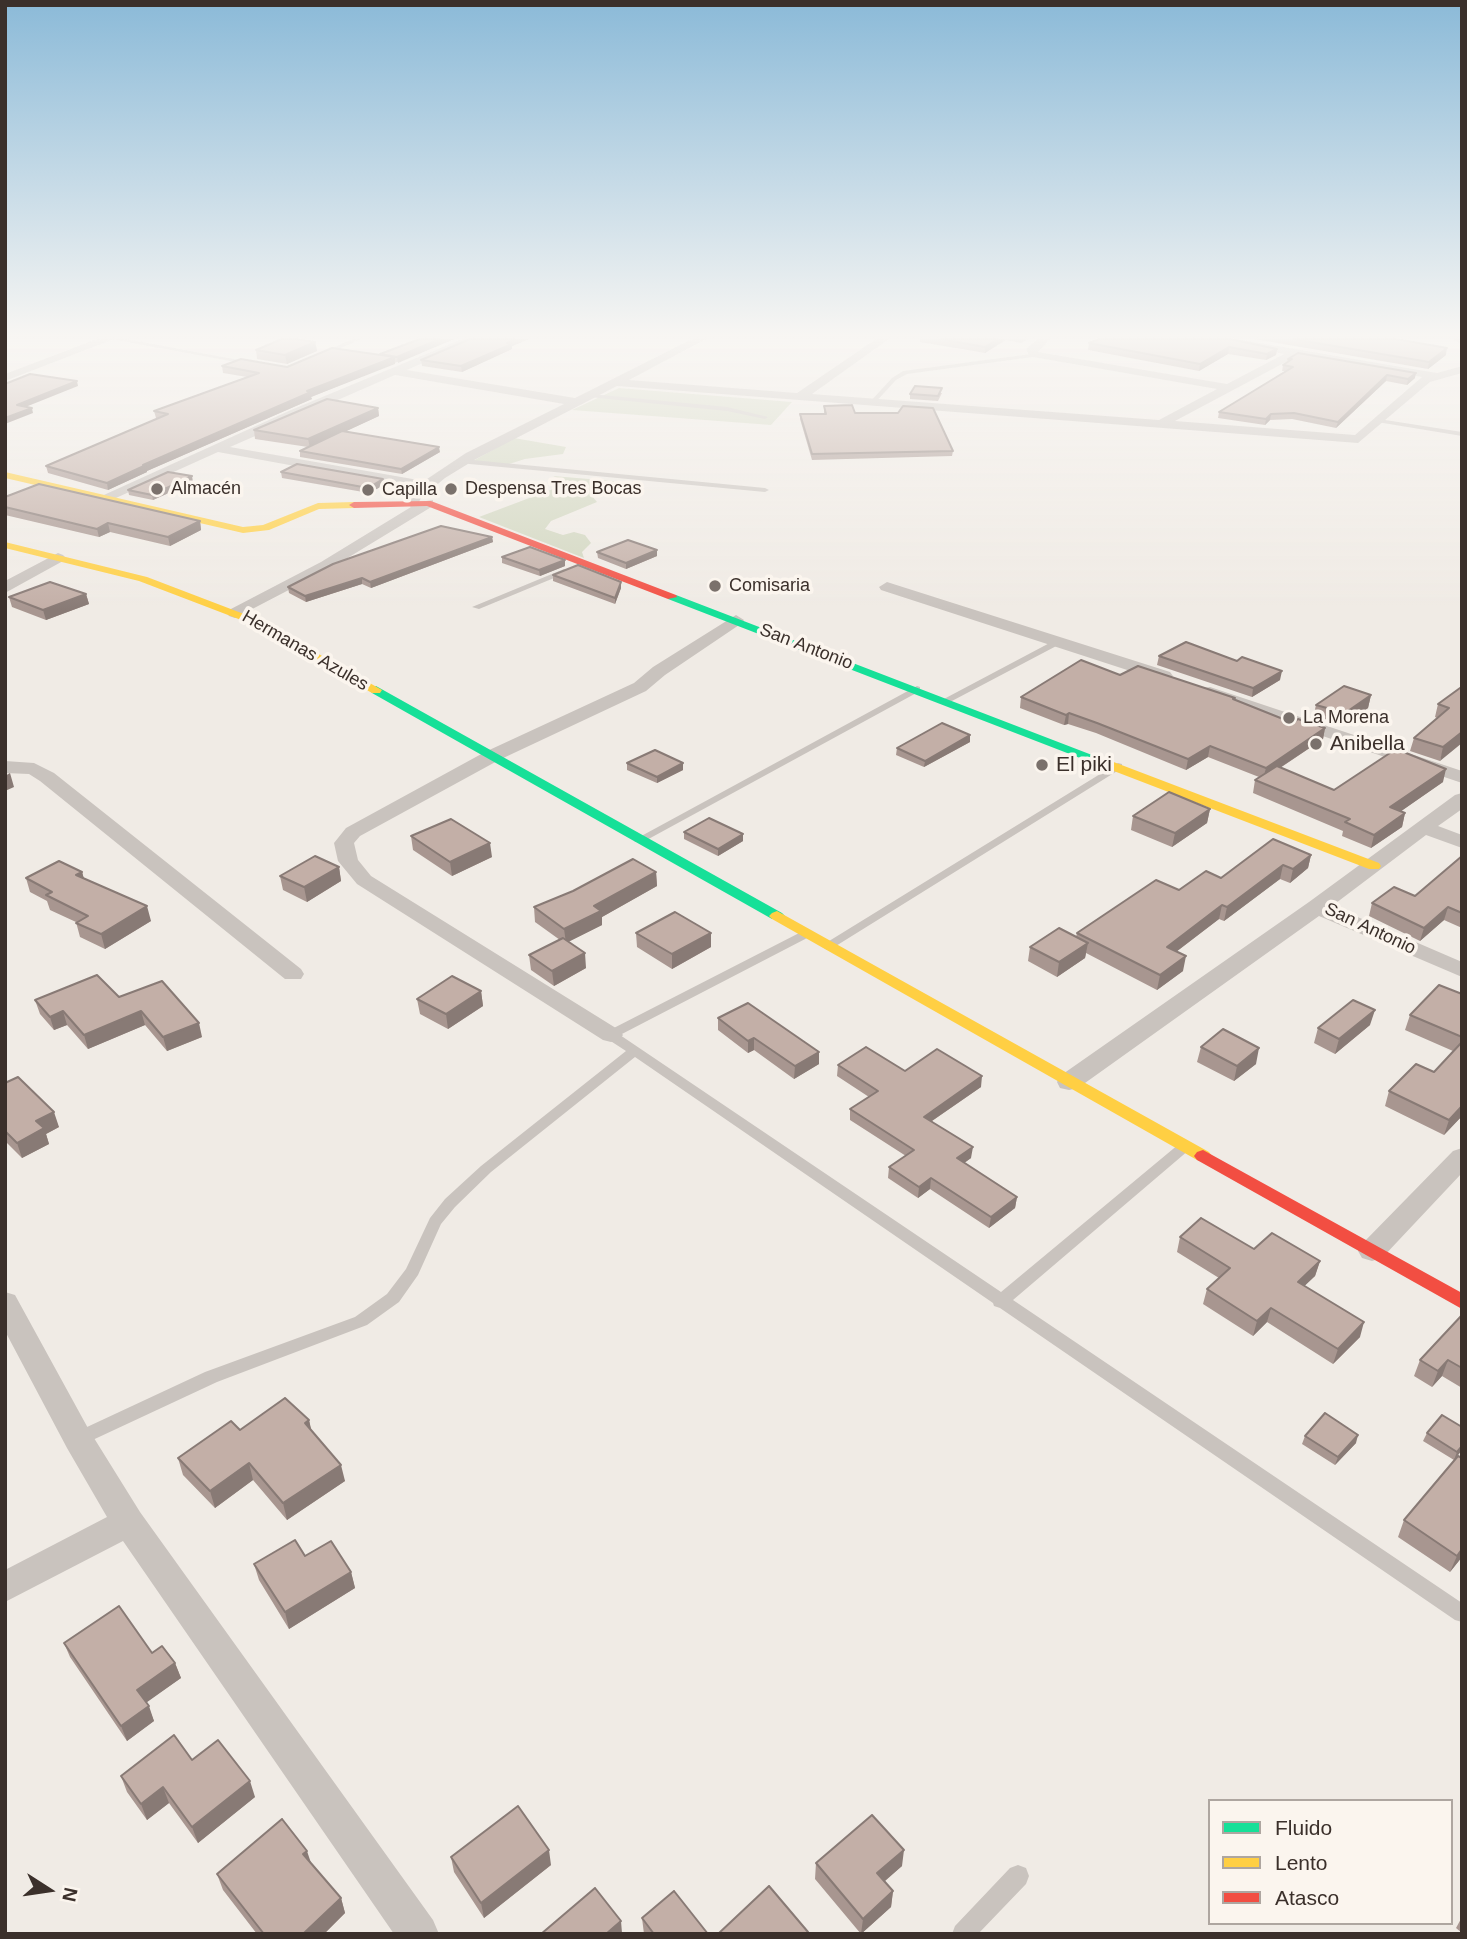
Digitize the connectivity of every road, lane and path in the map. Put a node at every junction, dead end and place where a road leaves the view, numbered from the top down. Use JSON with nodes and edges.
{"nodes":[{"id":1,"x":260,"y":429,"type":"edge"},
{"id":2,"x":523,"y":429,"type":"edge"},
{"id":3,"x":1222,"y":429,"type":"edge"},
{"id":4,"x":1369,"y":429,"type":"edge"},
{"id":5,"x":1433,"y":429,"type":"edge"},
{"id":6,"x":1462,"y":434,"type":"edge"},
{"id":7,"x":216,"y":448,"type":"junction"},
{"id":8,"x":462,"y":461,"type":"junction"},
{"id":9,"x":5,"y":475,"type":"edge"},
{"id":10,"x":427,"y":486,"type":"junction"},
{"id":11,"x":765,"y":490,"type":"dead end"},
{"id":12,"x":102,"y":499,"type":"junction"},
{"id":13,"x":420,"y":503,"type":"junction"},
{"id":14,"x":5,"y":545,"type":"edge"},
{"id":15,"x":58,"y":558,"type":"junction"},
{"id":16,"x":587,"y":563,"type":"junction"},
{"id":17,"x":887,"y":587,"type":"dead end"},
{"id":18,"x":5,"y":588,"type":"edge"},
{"id":19,"x":476,"y":607,"type":"dead end"},
{"id":20,"x":235,"y":613,"type":"junction"},
{"id":21,"x":736,"y":620,"type":"junction"},
{"id":22,"x":1059,"y":641,"type":"junction"},
{"id":23,"x":917,"y":689,"type":"junction"},
{"id":24,"x":947,"y":701,"type":"junction"},
{"id":25,"x":492,"y":756,"type":"junction"},
{"id":26,"x":1118,"y":766,"type":"junction"},
{"id":27,"x":5,"y":767,"type":"edge"},
{"id":28,"x":1462,"y":778,"type":"edge"},
{"id":29,"x":1462,"y":799,"type":"edge"},
{"id":30,"x":1425,"y":828,"type":"junction"},
{"id":31,"x":639,"y":840,"type":"junction"},
{"id":32,"x":1462,"y":842,"type":"edge"},
{"id":33,"x":1374,"y":866,"type":"junction"},
{"id":34,"x":1317,"y":907,"type":"junction"},
{"id":35,"x":806,"y":934,"type":"junction"},
{"id":36,"x":827,"y":946,"type":"junction"},
{"id":37,"x":1462,"y":970,"type":"edge"},
{"id":38,"x":293,"y":974,"type":"dead end"},
{"id":39,"x":611,"y":1035,"type":"junction"},
{"id":40,"x":635,"y":1051,"type":"junction"},
{"id":41,"x":1069,"y":1082,"type":"junction"},
{"id":42,"x":1185,"y":1147,"type":"junction"},
{"id":43,"x":1462,"y":1157,"type":"edge"},
{"id":44,"x":1372,"y":1251,"type":"junction"},
{"id":45,"x":1000,"y":1302,"type":"junction"},
{"id":46,"x":1462,"y":1302,"type":"edge"},
{"id":47,"x":5,"y":1303,"type":"edge"},
{"id":48,"x":78,"y":1438,"type":"junction"},
{"id":49,"x":128,"y":1522,"type":"junction"},
{"id":50,"x":5,"y":1587,"type":"edge"},
{"id":51,"x":1462,"y":1614,"type":"edge"},
{"id":52,"x":1018,"y":1876,"type":"dead end"},
{"id":53,"x":419,"y":1934,"type":"edge"},
{"id":54,"x":963,"y":1934,"type":"edge"}],
"edges":[{"from":1,"to":7,"type":"street"},
{"from":2,"to":8,"type":"street","name":"Hermanas Azules"},
{"from":3,"to":4,"type":"street"},
{"from":5,"to":6,"type":"lane"},
{"from":7,"to":10,"type":"street"},
{"from":7,"to":12,"type":"street"},
{"from":8,"to":10,"type":"street","name":"Hermanas Azules"},
{"from":8,"to":11,"type":"lane"},
{"from":9,"to":12,"type":"street","name":"San Antonio"},
{"from":10,"to":13,"type":"street","name":"Hermanas Azules"},
{"from":12,"to":13,"type":"street","name":"San Antonio"},
{"from":13,"to":16,"type":"street","name":"San Antonio"},
{"from":13,"to":20,"type":"street","name":"Hermanas Azules"},
{"from":14,"to":15,"type":"street"},
{"from":15,"to":18,"type":"street"},
{"from":15,"to":20,"type":"street"},
{"from":16,"to":19,"type":"lane"},
{"from":16,"to":21,"type":"street","name":"San Antonio"},
{"from":17,"to":22,"type":"street"},
{"from":20,"to":25,"type":"street","name":"Hermanas Azules"},
{"from":21,"to":23,"type":"street","name":"San Antonio"},
{"from":21,"to":25,"type":"street"},
{"from":22,"to":24,"type":"lane"},
{"from":22,"to":28,"type":"street"},
{"from":23,"to":24,"type":"street","name":"San Antonio"},
{"from":23,"to":31,"type":"lane"},
{"from":24,"to":26,"type":"street","name":"San Antonio"},
{"from":25,"to":31,"type":"street","name":"Hermanas Azules"},
{"from":25,"to":39,"type":"street"},
{"from":26,"to":33,"type":"street","name":"San Antonio"},
{"from":26,"to":36,"type":"lane"},
{"from":27,"to":38,"type":"street"},
{"from":29,"to":30,"type":"street"},
{"from":30,"to":32,"type":"street"},
{"from":30,"to":33,"type":"street"},
{"from":31,"to":35,"type":"street","name":"Hermanas Azules"},
{"from":33,"to":34,"type":"street","name":"San Antonio"},
{"from":34,"to":37,"type":"street","name":"San Antonio"},
{"from":34,"to":41,"type":"street"},
{"from":35,"to":36,"type":"street","name":"Hermanas Azules"},
{"from":35,"to":39,"type":"lane"},
{"from":36,"to":41,"type":"street","name":"Hermanas Azules"},
{"from":39,"to":40,"type":"lane"},
{"from":40,"to":45,"type":"lane"},
{"from":40,"to":48,"type":"lane"},
{"from":41,"to":42,"type":"street","name":"Hermanas Azules"},
{"from":42,"to":44,"type":"street","name":"Hermanas Azules"},
{"from":42,"to":45,"type":"lane"},
{"from":43,"to":44,"type":"street"},
{"from":44,"to":46,"type":"street","name":"Hermanas Azules"},
{"from":45,"to":51,"type":"lane"},
{"from":47,"to":48,"type":"street"},
{"from":48,"to":49,"type":"street"},
{"from":49,"to":50,"type":"street"},
{"from":49,"to":53,"type":"street"},
{"from":52,"to":54,"type":"lane"}]}
